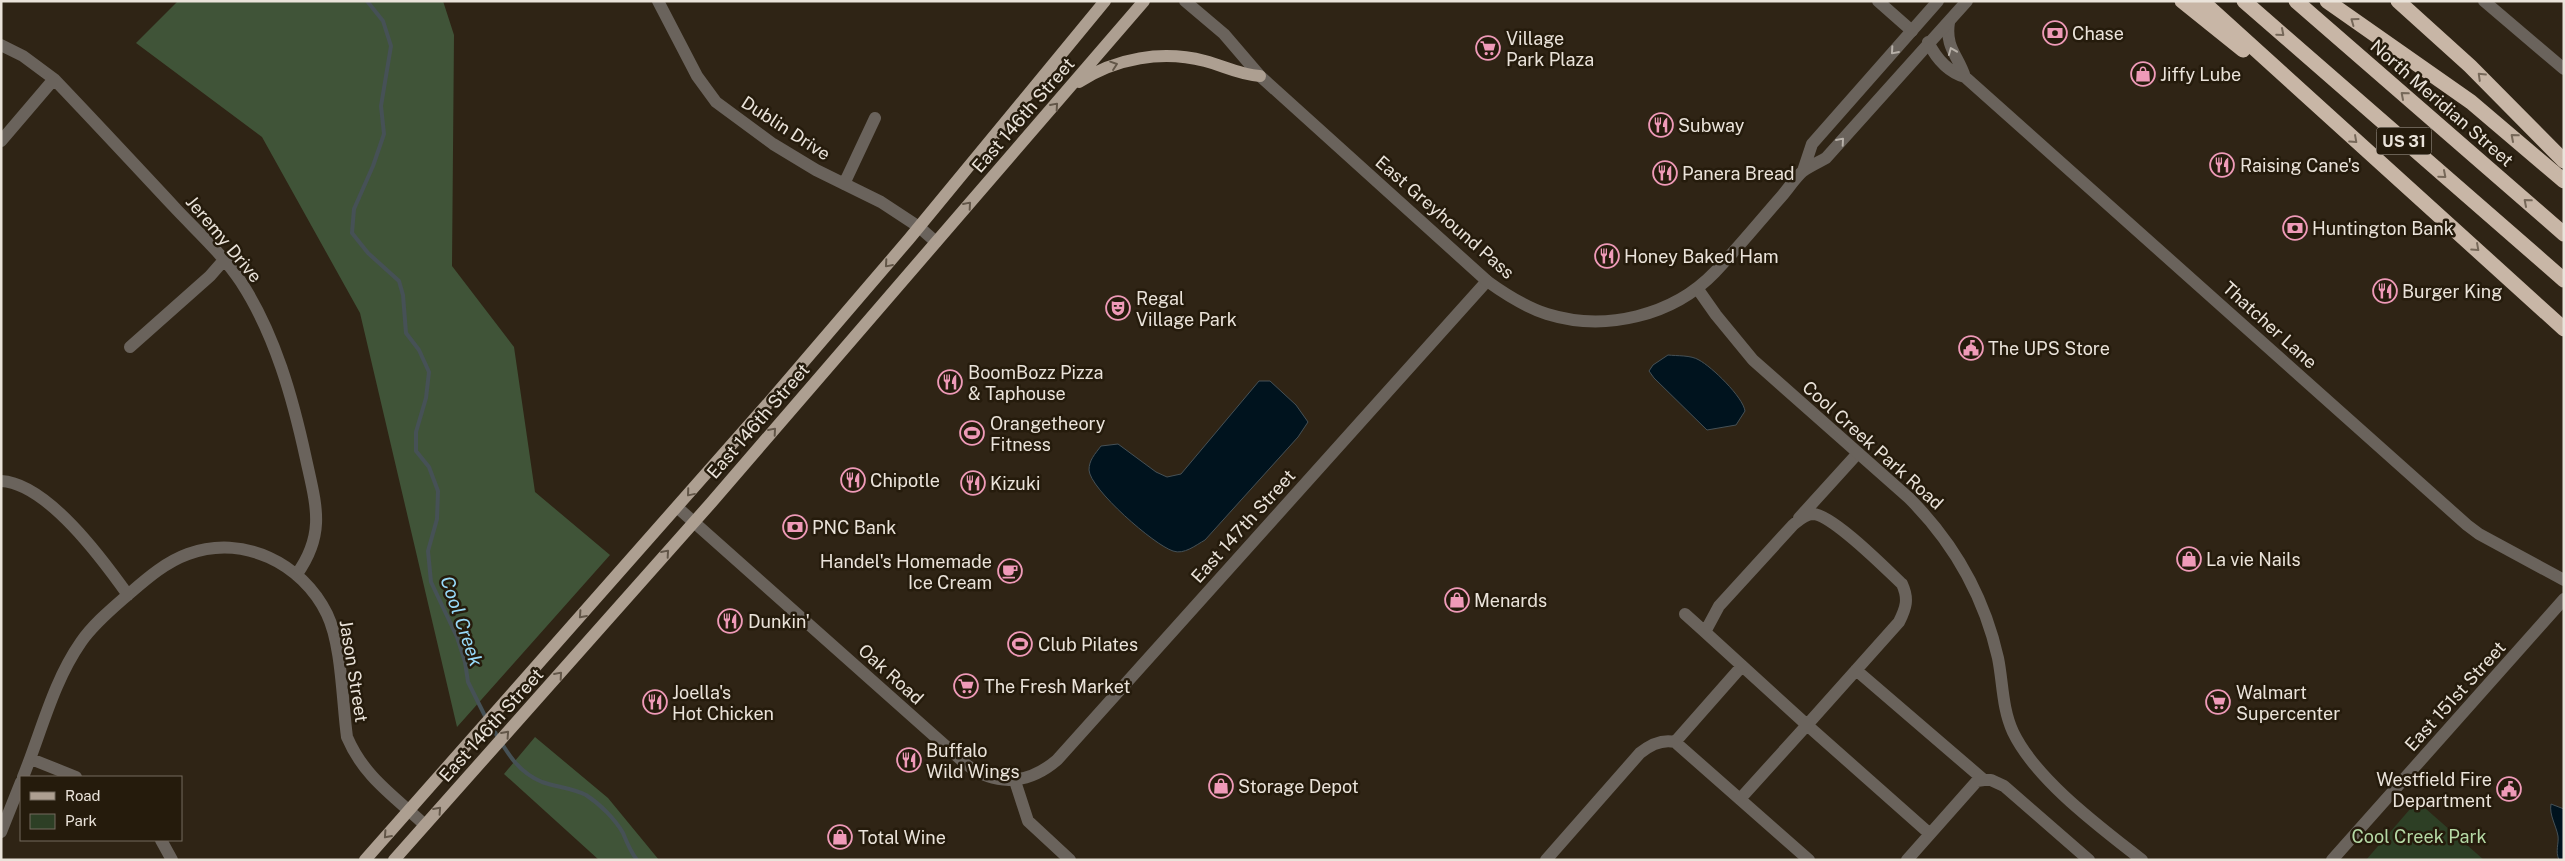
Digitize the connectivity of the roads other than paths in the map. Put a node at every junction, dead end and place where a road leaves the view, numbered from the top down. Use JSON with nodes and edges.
{"nodes":[{"id":1,"x":658,"y":1,"type":"edge"},
{"id":2,"x":1105,"y":1,"type":"edge"},
{"id":3,"x":1144,"y":1,"type":"edge"},
{"id":4,"x":1185,"y":1,"type":"edge"},
{"id":5,"x":1878,"y":1,"type":"edge"},
{"id":6,"x":1938,"y":1,"type":"edge"},
{"id":7,"x":1967,"y":1,"type":"edge"},
{"id":8,"x":2182,"y":1,"type":"edge"},
{"id":9,"x":2202,"y":1,"type":"edge"},
{"id":10,"x":2244,"y":1,"type":"edge"},
{"id":11,"x":2296,"y":1,"type":"edge"},
{"id":12,"x":2327,"y":1,"type":"edge"},
{"id":13,"x":2398,"y":1,"type":"edge"},
{"id":14,"x":2484,"y":1,"type":"edge"},
{"id":15,"x":1949,"y":22,"type":"junction"},
{"id":16,"x":1912,"y":31,"type":"junction"},
{"id":17,"x":1928,"y":42,"type":"junction"},
{"id":18,"x":1,"y":45,"type":"edge"},
{"id":19,"x":2564,"y":69,"type":"edge"},
{"id":20,"x":1260,"y":76,"type":"junction"},
{"id":21,"x":1965,"y":77,"type":"junction"},
{"id":22,"x":54,"y":79,"type":"junction"},
{"id":23,"x":1070,"y":87,"type":"junction"},
{"id":24,"x":875,"y":118,"type":"dead end"},
{"id":25,"x":2330,"y":119,"type":"junction"},
{"id":26,"x":1,"y":141,"type":"edge"},
{"id":27,"x":2564,"y":160,"type":"edge"},
{"id":28,"x":1803,"y":171,"type":"junction"},
{"id":29,"x":2564,"y":181,"type":"edge"},
{"id":30,"x":844,"y":184,"type":"junction"},
{"id":31,"x":919,"y":227,"type":"junction"},
{"id":32,"x":2564,"y":234,"type":"edge"},
{"id":33,"x":936,"y":242,"type":"junction"},
{"id":34,"x":224,"y":260,"type":"junction"},
{"id":35,"x":1487,"y":280,"type":"junction"},
{"id":36,"x":2564,"y":280,"type":"edge"},
{"id":37,"x":1698,"y":288,"type":"junction"},
{"id":38,"x":2564,"y":329,"type":"edge"},
{"id":39,"x":130,"y":348,"type":"dead end"},
{"id":40,"x":1858,"y":452,"type":"junction"},
{"id":41,"x":1,"y":481,"type":"edge"},
{"id":42,"x":678,"y":508,"type":"junction"},
{"id":43,"x":694,"y":522,"type":"junction"},
{"id":44,"x":1793,"y":524,"type":"junction"},
{"id":45,"x":297,"y":574,"type":"junction"},
{"id":46,"x":2564,"y":580,"type":"edge"},
{"id":47,"x":128,"y":595,"type":"junction"},
{"id":48,"x":2564,"y":599,"type":"edge"},
{"id":49,"x":1685,"y":614,"type":"dead end"},
{"id":50,"x":1705,"y":632,"type":"junction"},
{"id":51,"x":1742,"y":666,"type":"junction"},
{"id":52,"x":1856,"y":670,"type":"junction"},
{"id":53,"x":1807,"y":724,"type":"junction"},
{"id":54,"x":1676,"y":742,"type":"junction"},
{"id":55,"x":31,"y":759,"type":"junction"},
{"id":56,"x":23,"y":776,"type":"edge"},
{"id":57,"x":74,"y":776,"type":"edge"},
{"id":58,"x":1014,"y":780,"type":"junction"},
{"id":59,"x":1984,"y":780,"type":"junction"},
{"id":60,"x":20,"y":784,"type":"edge"},
{"id":61,"x":1740,"y":799,"type":"junction"},
{"id":62,"x":409,"y":810,"type":"junction"},
{"id":63,"x":425,"y":825,"type":"junction"},
{"id":64,"x":1,"y":832,"type":"edge"},
{"id":65,"x":1930,"y":834,"type":"junction"},
{"id":66,"x":162,"y":841,"type":"edge"},
{"id":67,"x":172,"y":860,"type":"edge"},
{"id":68,"x":365,"y":860,"type":"edge"},
{"id":69,"x":394,"y":860,"type":"edge"},
{"id":70,"x":1070,"y":860,"type":"edge"},
{"id":71,"x":1546,"y":860,"type":"edge"},
{"id":72,"x":1809,"y":860,"type":"edge"},
{"id":73,"x":1907,"y":860,"type":"edge"},
{"id":74,"x":2089,"y":860,"type":"edge"},
{"id":75,"x":2142,"y":860,"type":"edge"},
{"id":76,"x":2332,"y":860,"type":"edge"}],
"edges":[{"from":1,"to":30,"type":"street","name":"Dublin Drive"},
{"from":2,"to":31,"type":"main road","name":"East 146th Street"},
{"from":3,"to":23,"type":"main road","name":"East 146th Street"},
{"from":4,"to":20,"type":"street","name":"East Greyhound Pass"},
{"from":5,"to":16,"type":"street"},
{"from":6,"to":16,"type":"street","name":"East Greyhound Pass"},
{"from":7,"to":15,"type":"street","name":"East Greyhound Pass"},
{"from":8,"to":25,"type":"highway"},
{"from":9,"to":25,"type":"highway"},
{"from":10,"to":36,"type":"highway","number":"US 31","one_way":true},
{"from":32,"to":11,"type":"highway","name":"North Meridian Street","number":"US 31","one_way":true},
{"from":29,"to":12,"type":"highway","one_way":true},
{"from":27,"to":13,"type":"highway","one_way":true},
{"from":14,"to":19,"type":"street"},
{"from":15,"to":17,"type":"street","name":"East Greyhound Pass"},
{"from":21,"to":15,"type":"street","name":"Thatcher Lane","one_way":true},
{"from":16,"to":28,"type":"street","name":"East Greyhound Pass","one_way":true},
{"from":17,"to":21,"type":"street","name":"Thatcher Lane"},
{"from":28,"to":17,"type":"street","name":"East Greyhound Pass","one_way":true},
{"from":18,"to":22,"type":"street","name":"Jeremy Drive"},
{"from":23,"to":20,"type":"main road","one_way":true},
{"from":20,"to":35,"type":"street","name":"East Greyhound Pass"},
{"from":21,"to":46,"type":"street","name":"Thatcher Lane"},
{"from":22,"to":26,"type":"street"},
{"from":22,"to":34,"type":"street","name":"Jeremy Drive"},
{"from":33,"to":23,"type":"main road","name":"East 146th Street","one_way":true},
{"from":24,"to":30,"type":"street"},
{"from":25,"to":38,"type":"highway","one_way":true},
{"from":28,"to":37,"type":"street","name":"East Greyhound Pass"},
{"from":30,"to":31,"type":"street","name":"Dublin Drive"},
{"from":31,"to":33,"type":"street","name":"Dublin Drive"},
{"from":31,"to":42,"type":"main road","name":"East 146th Street","one_way":true},
{"from":43,"to":33,"type":"main road","name":"East 146th Street","one_way":true},
{"from":34,"to":39,"type":"street"},
{"from":34,"to":45,"type":"street","name":"Jeremy Drive"},
{"from":35,"to":37,"type":"street","name":"East Greyhound Pass"},
{"from":35,"to":58,"type":"street","name":"East 147th Street"},
{"from":37,"to":40,"type":"street","name":"Cool Creek Park Road"},
{"from":40,"to":44,"type":"street"},
{"from":40,"to":75,"type":"street","name":"Cool Creek Park Road"},
{"from":41,"to":47,"type":"street"},
{"from":42,"to":43,"type":"street","name":"Oak Road"},
{"from":42,"to":62,"type":"main road","name":"East 146th Street","one_way":true},
{"from":43,"to":58,"type":"street","name":"Oak Road"},
{"from":63,"to":43,"type":"main road","name":"East 146th Street","one_way":true},
{"from":44,"to":50,"type":"street"},
{"from":44,"to":52,"type":"street"},
{"from":45,"to":47,"type":"street","name":"Jason Street"},
{"from":45,"to":62,"type":"street","name":"Jason Street"},
{"from":47,"to":55,"type":"street","name":"Jason Street"},
{"from":48,"to":76,"type":"street","name":"East 151st Street"},
{"from":49,"to":50,"type":"street"},
{"from":50,"to":51,"type":"street"},
{"from":51,"to":53,"type":"street"},
{"from":51,"to":54,"type":"street"},
{"from":52,"to":53,"type":"street"},
{"from":52,"to":59,"type":"street"},
{"from":53,"to":61,"type":"street"},
{"from":53,"to":65,"type":"street"},
{"from":54,"to":61,"type":"street"},
{"from":54,"to":71,"type":"street"},
{"from":55,"to":56,"type":"street","name":"Jason Street"},
{"from":55,"to":57,"type":"street"},
{"from":58,"to":70,"type":"street"},
{"from":59,"to":65,"type":"street"},
{"from":59,"to":74,"type":"street"},
{"from":60,"to":64,"type":"street"},
{"from":61,"to":72,"type":"street"},
{"from":62,"to":63,"type":"street","name":"Jason Street"},
{"from":62,"to":68,"type":"main road","name":"East 146th Street","one_way":true},
{"from":63,"to":69,"type":"main road","name":"East 146th Street"},
{"from":65,"to":73,"type":"street"},
{"from":66,"to":67,"type":"street"}]}
